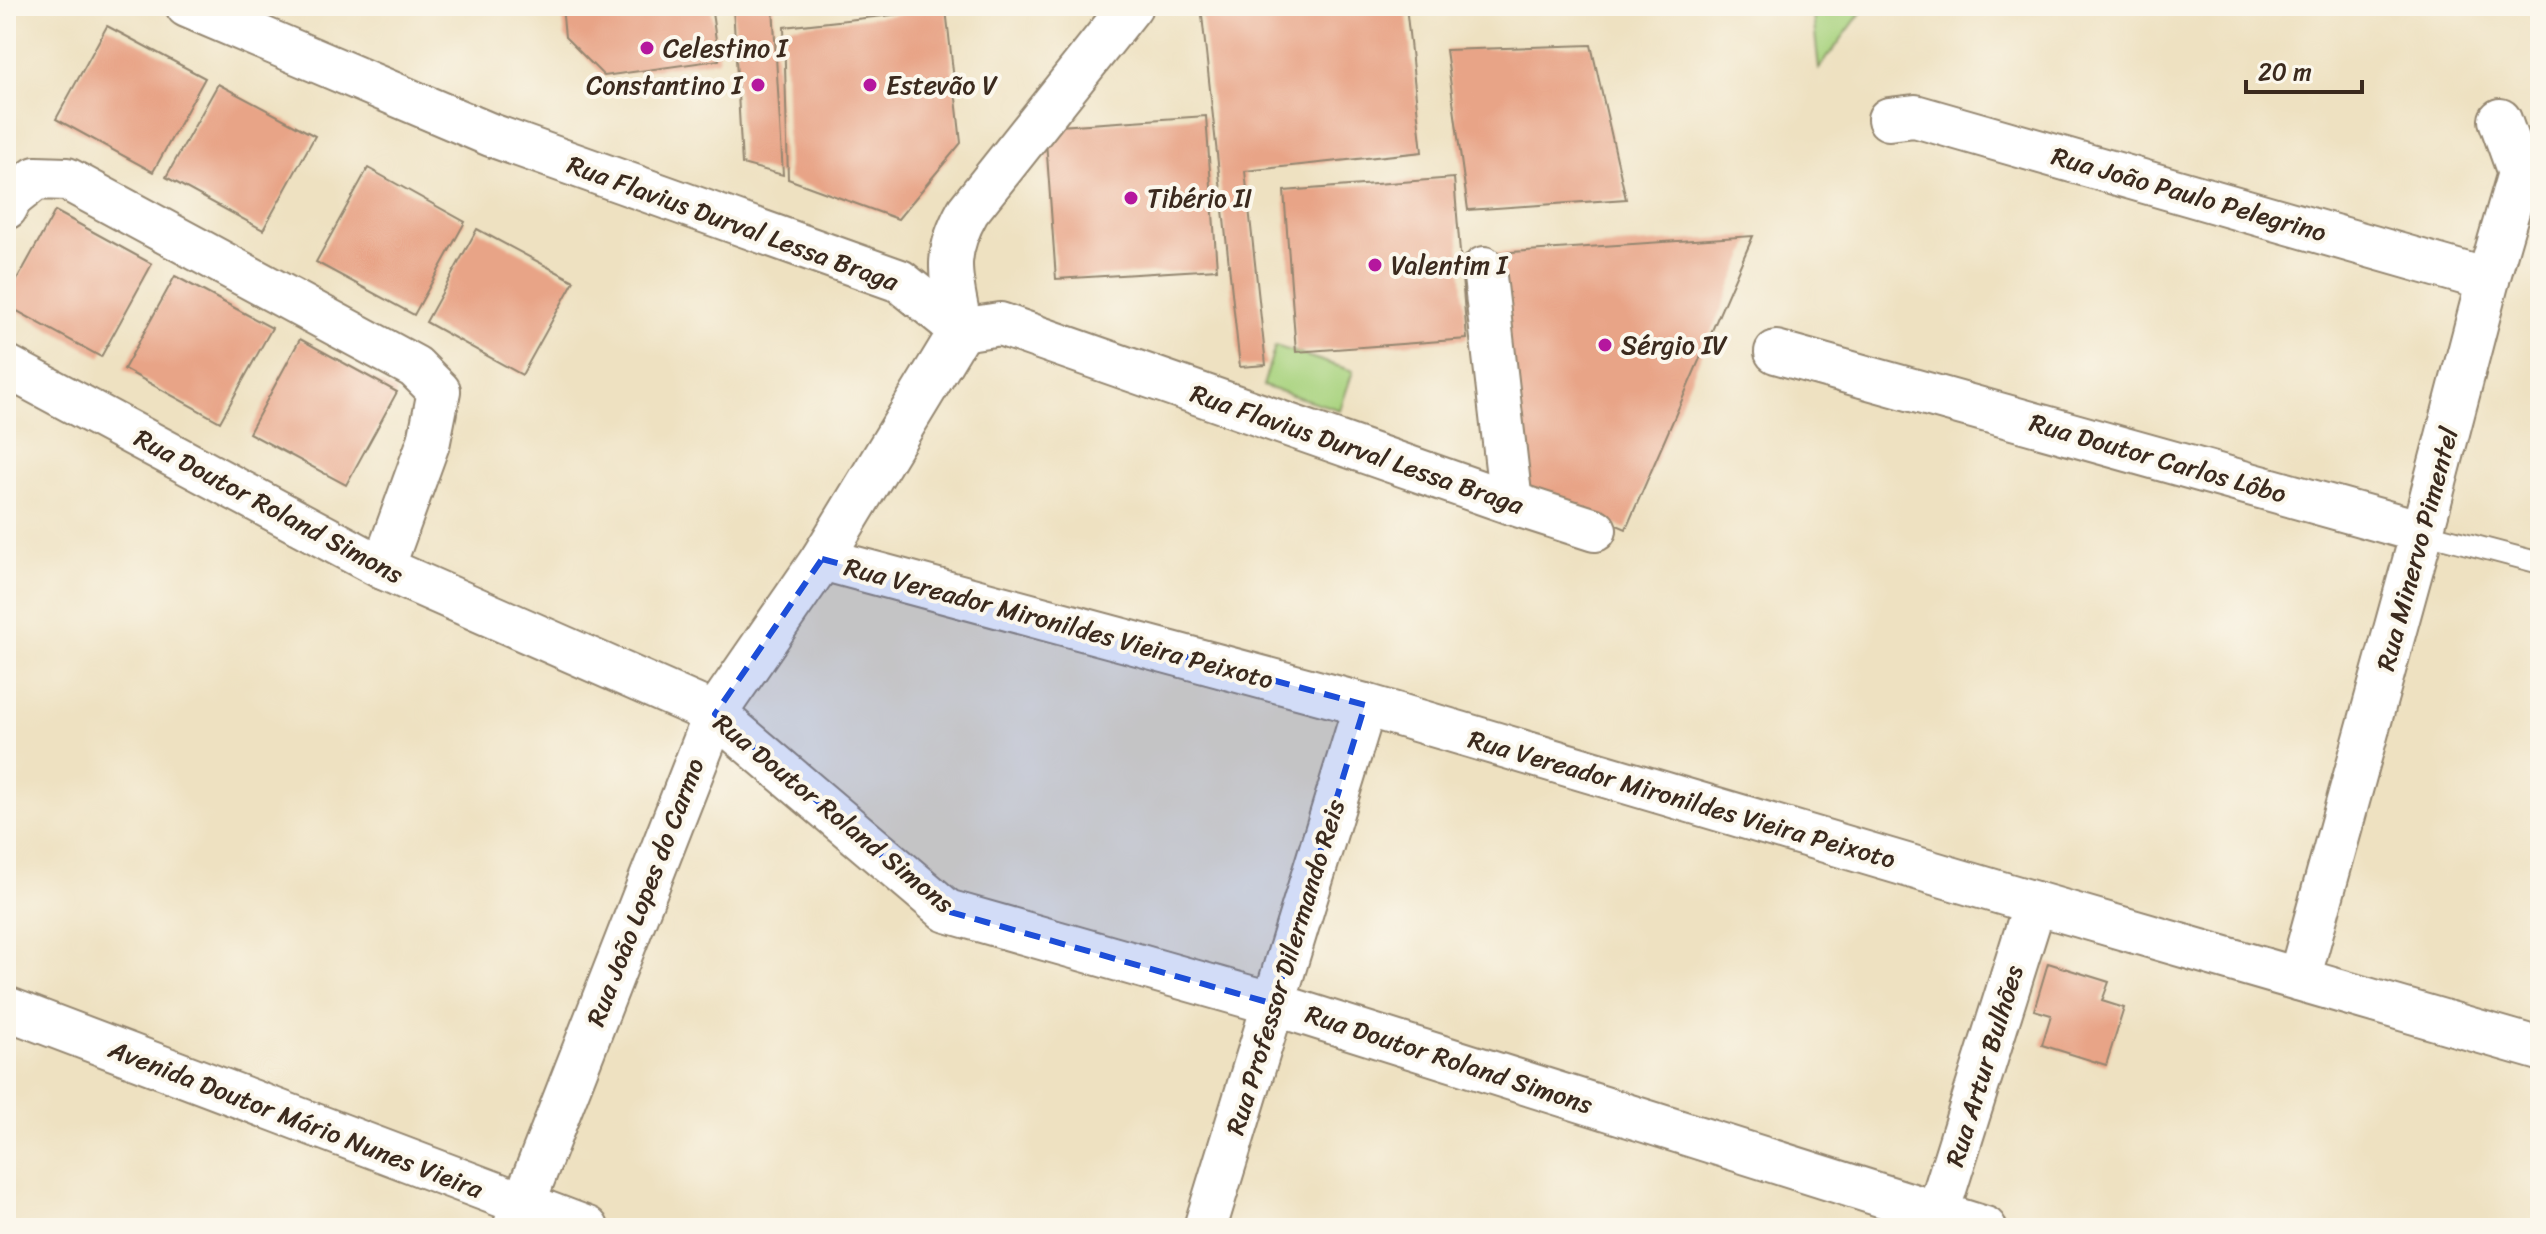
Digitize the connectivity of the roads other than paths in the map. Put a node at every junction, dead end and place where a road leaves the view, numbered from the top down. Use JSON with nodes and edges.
{"nodes":[{"id":1,"x":187,"y":6,"type":"edge"},
{"id":2,"x":1131,"y":6,"type":"edge"},
{"id":3,"x":1889,"y":119,"type":"dead end"},
{"id":4,"x":2500,"y":120,"type":"dead end"},
{"id":5,"x":6,"y":208,"type":"edge"},
{"id":6,"x":1484,"y":268,"type":"dead end"},
{"id":7,"x":2488,"y":280,"type":"junction"},
{"id":8,"x":961,"y":330,"type":"junction"},
{"id":9,"x":1776,"y":352,"type":"dead end"},
{"id":10,"x":6,"y":366,"type":"edge"},
{"id":11,"x":1511,"y":503,"type":"junction"},
{"id":12,"x":1595,"y":530,"type":"dead end"},
{"id":13,"x":2422,"y":532,"type":"junction"},
{"id":14,"x":822,"y":559,"type":"junction"},
{"id":15,"x":2540,"y":563,"type":"edge"},
{"id":16,"x":383,"y":568,"type":"junction"},
{"id":17,"x":1365,"y":705,"type":"junction"},
{"id":18,"x":715,"y":714,"type":"junction"},
{"id":19,"x":2035,"y":903,"type":"junction"},
{"id":20,"x":2299,"y":979,"type":"junction"},
{"id":21,"x":1274,"y":1004,"type":"junction"},
{"id":22,"x":6,"y":1008,"type":"edge"},
{"id":23,"x":2540,"y":1049,"type":"edge"},
{"id":24,"x":518,"y":1216,"type":"edge"},
{"id":25,"x":1936,"y":1221,"type":"edge"},
{"id":26,"x":587,"y":1228,"type":"edge"},
{"id":27,"x":1205,"y":1228,"type":"edge"},
{"id":28,"x":1985,"y":1228,"type":"edge"}],
"edges":[{"from":1,"to":8,"type":"street","name":"Rua Flavius Durval Lessa Braga"},
{"from":2,"to":8,"type":"street"},
{"from":3,"to":7,"type":"street","name":"Rua João Paulo Pelegrino"},
{"from":4,"to":7,"type":"street","name":"Rua Minervo Pimentel"},
{"from":5,"to":16,"type":"street"},
{"from":6,"to":11,"type":"street"},
{"from":7,"to":13,"type":"street","name":"Rua Minervo Pimentel"},
{"from":8,"to":11,"type":"street","name":"Rua Flavius Durval Lessa Braga"},
{"from":8,"to":14,"type":"street","name":"Rua João Lopes do Carmo"},
{"from":9,"to":13,"type":"street","name":"Rua Doutor Carlos Lôbo"},
{"from":10,"to":16,"type":"street","name":"Rua Doutor Roland Simons"},
{"from":11,"to":12,"type":"street","name":"Rua Flavius Durval Lessa Braga"},
{"from":13,"to":15,"type":"lane","name":"Rua Doutor Carlos Lôbo"},
{"from":13,"to":20,"type":"street","name":"Rua Minervo Pimentel"},
{"from":14,"to":17,"type":"street","name":"Rua Vereador Mironildes Vieira Peixoto"},
{"from":14,"to":18,"type":"street","name":"Rua João Lopes do Carmo"},
{"from":16,"to":18,"type":"street","name":"Rua Doutor Roland Simons"},
{"from":17,"to":19,"type":"street","name":"Rua Vereador Mironildes Vieira Peixoto"},
{"from":17,"to":21,"type":"street","name":"Rua Professor Dilermando Reis"},
{"from":18,"to":21,"type":"street","name":"Rua Doutor Roland Simons"},
{"from":18,"to":24,"type":"street","name":"Rua João Lopes do Carmo"},
{"from":19,"to":20,"type":"street","name":"Rua Vereador Mironildes Vieira Peixoto"},
{"from":19,"to":25,"type":"street","name":"Rua Artur Bulhões"},
{"from":20,"to":23,"type":"street","name":"Rua Vereador Mironildes Vieira Peixoto"},
{"from":21,"to":25,"type":"street","name":"Rua Doutor Roland Simons"},
{"from":21,"to":27,"type":"street","name":"Rua Professor Dilermando Reis"},
{"from":22,"to":24,"type":"street","name":"Avenida Doutor Mário Nunes Vieira"},
{"from":24,"to":26,"type":"street","name":"Avenida Doutor Mário Nunes Vieira"},
{"from":25,"to":28,"type":"street","name":"Rua Doutor Roland Simons"}]}
